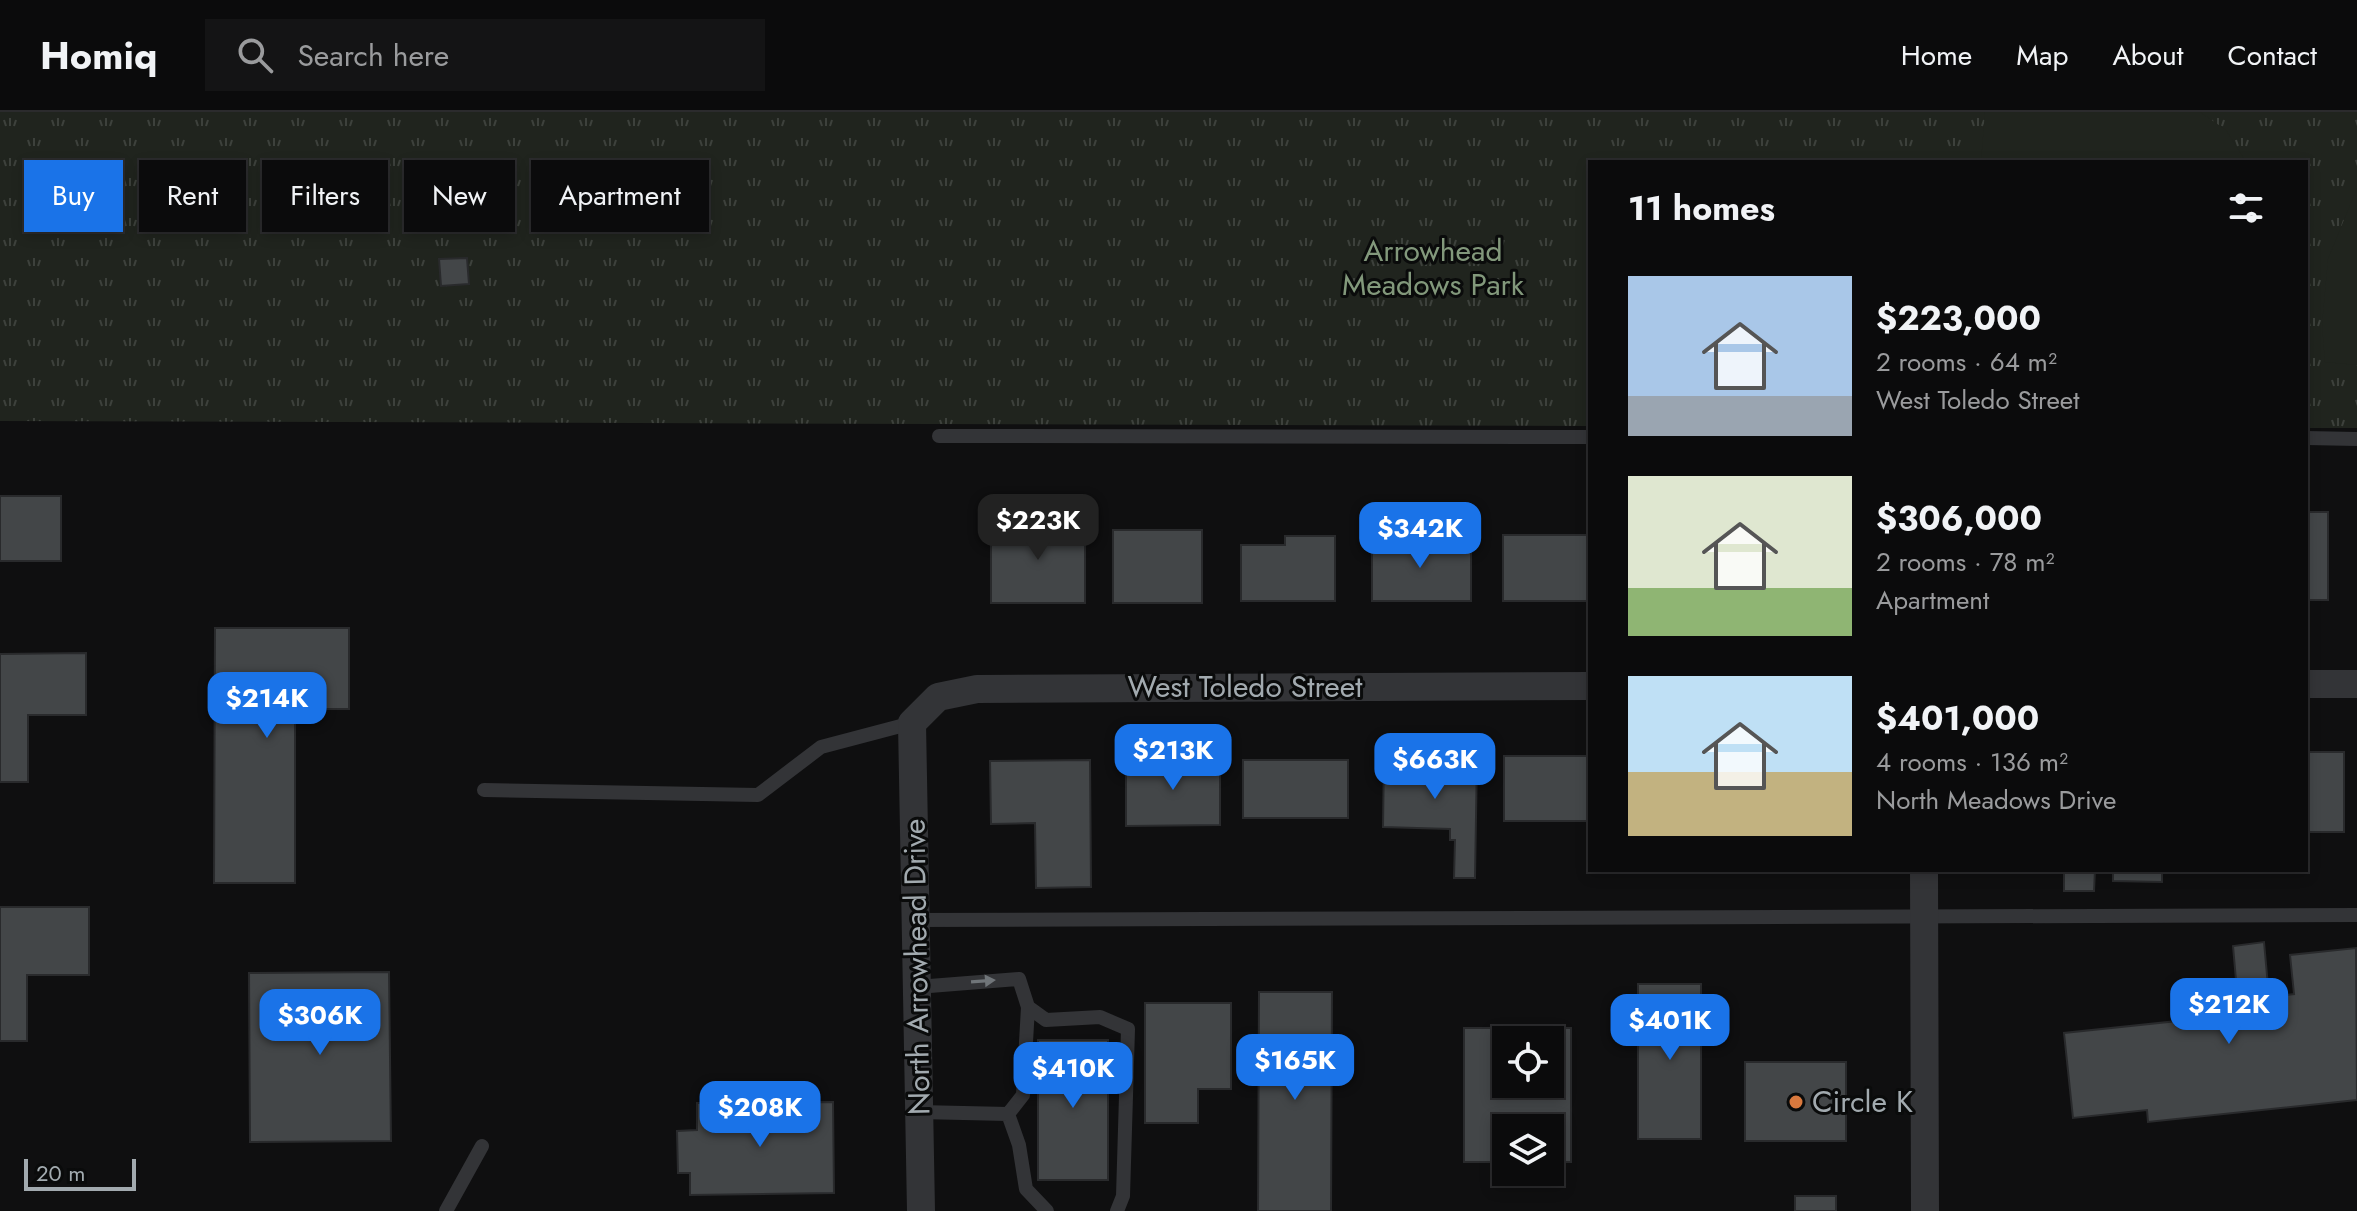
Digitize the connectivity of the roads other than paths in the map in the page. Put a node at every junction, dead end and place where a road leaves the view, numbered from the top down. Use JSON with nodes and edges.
{"nodes":[{"id":1,"x":939,"y":436,"type":"dead end"},
{"id":2,"x":1588,"y":437,"type":"edge"},
{"id":3,"x":2308,"y":438,"type":"edge"},
{"id":4,"x":2357,"y":439,"type":"edge"},
{"id":5,"x":2308,"y":684,"type":"edge"},
{"id":6,"x":2357,"y":684,"type":"edge"},
{"id":7,"x":1588,"y":686,"type":"edge"},
{"id":8,"x":912,"y":723,"type":"junction"},
{"id":9,"x":484,"y":790,"type":"dead end"},
{"id":10,"x":1924,"y":872,"type":"edge"},
{"id":11,"x":2357,"y":915,"type":"edge"},
{"id":12,"x":1924,"y":917,"type":"junction"},
{"id":13,"x":916,"y":920,"type":"junction"},
{"id":14,"x":917,"y":987,"type":"junction"},
{"id":15,"x":1028,"y":1007,"type":"junction"},
{"id":16,"x":919,"y":1112,"type":"junction"},
{"id":17,"x":1008,"y":1114,"type":"junction"},
{"id":18,"x":482,"y":1146,"type":"dead end"},
{"id":19,"x":446,"y":1211,"type":"edge"},
{"id":20,"x":921,"y":1211,"type":"edge"},
{"id":21,"x":1047,"y":1211,"type":"edge"},
{"id":22,"x":1117,"y":1211,"type":"edge"},
{"id":23,"x":1925,"y":1211,"type":"edge"}],
"edges":[{"from":1,"to":2,"type":"lane"},
{"from":3,"to":4,"type":"lane"},
{"from":5,"to":6,"type":"street"},
{"from":7,"to":8,"type":"street","name":"West Toledo Street"},
{"from":8,"to":9,"type":"lane"},
{"from":8,"to":13,"type":"street","name":"North Arrowhead Drive"},
{"from":10,"to":12,"type":"street"},
{"from":11,"to":12,"type":"lane"},
{"from":12,"to":13,"type":"lane"},
{"from":12,"to":23,"type":"street"},
{"from":13,"to":14,"type":"street","name":"North Arrowhead Drive"},
{"from":14,"to":15,"type":"lane","one_way":true},
{"from":14,"to":16,"type":"street","name":"North Arrowhead Drive"},
{"from":15,"to":17,"type":"lane"},
{"from":15,"to":22,"type":"lane"},
{"from":16,"to":17,"type":"lane"},
{"from":16,"to":20,"type":"street","name":"North Arrowhead Drive"},
{"from":17,"to":21,"type":"lane"},
{"from":18,"to":19,"type":"lane"}]}
